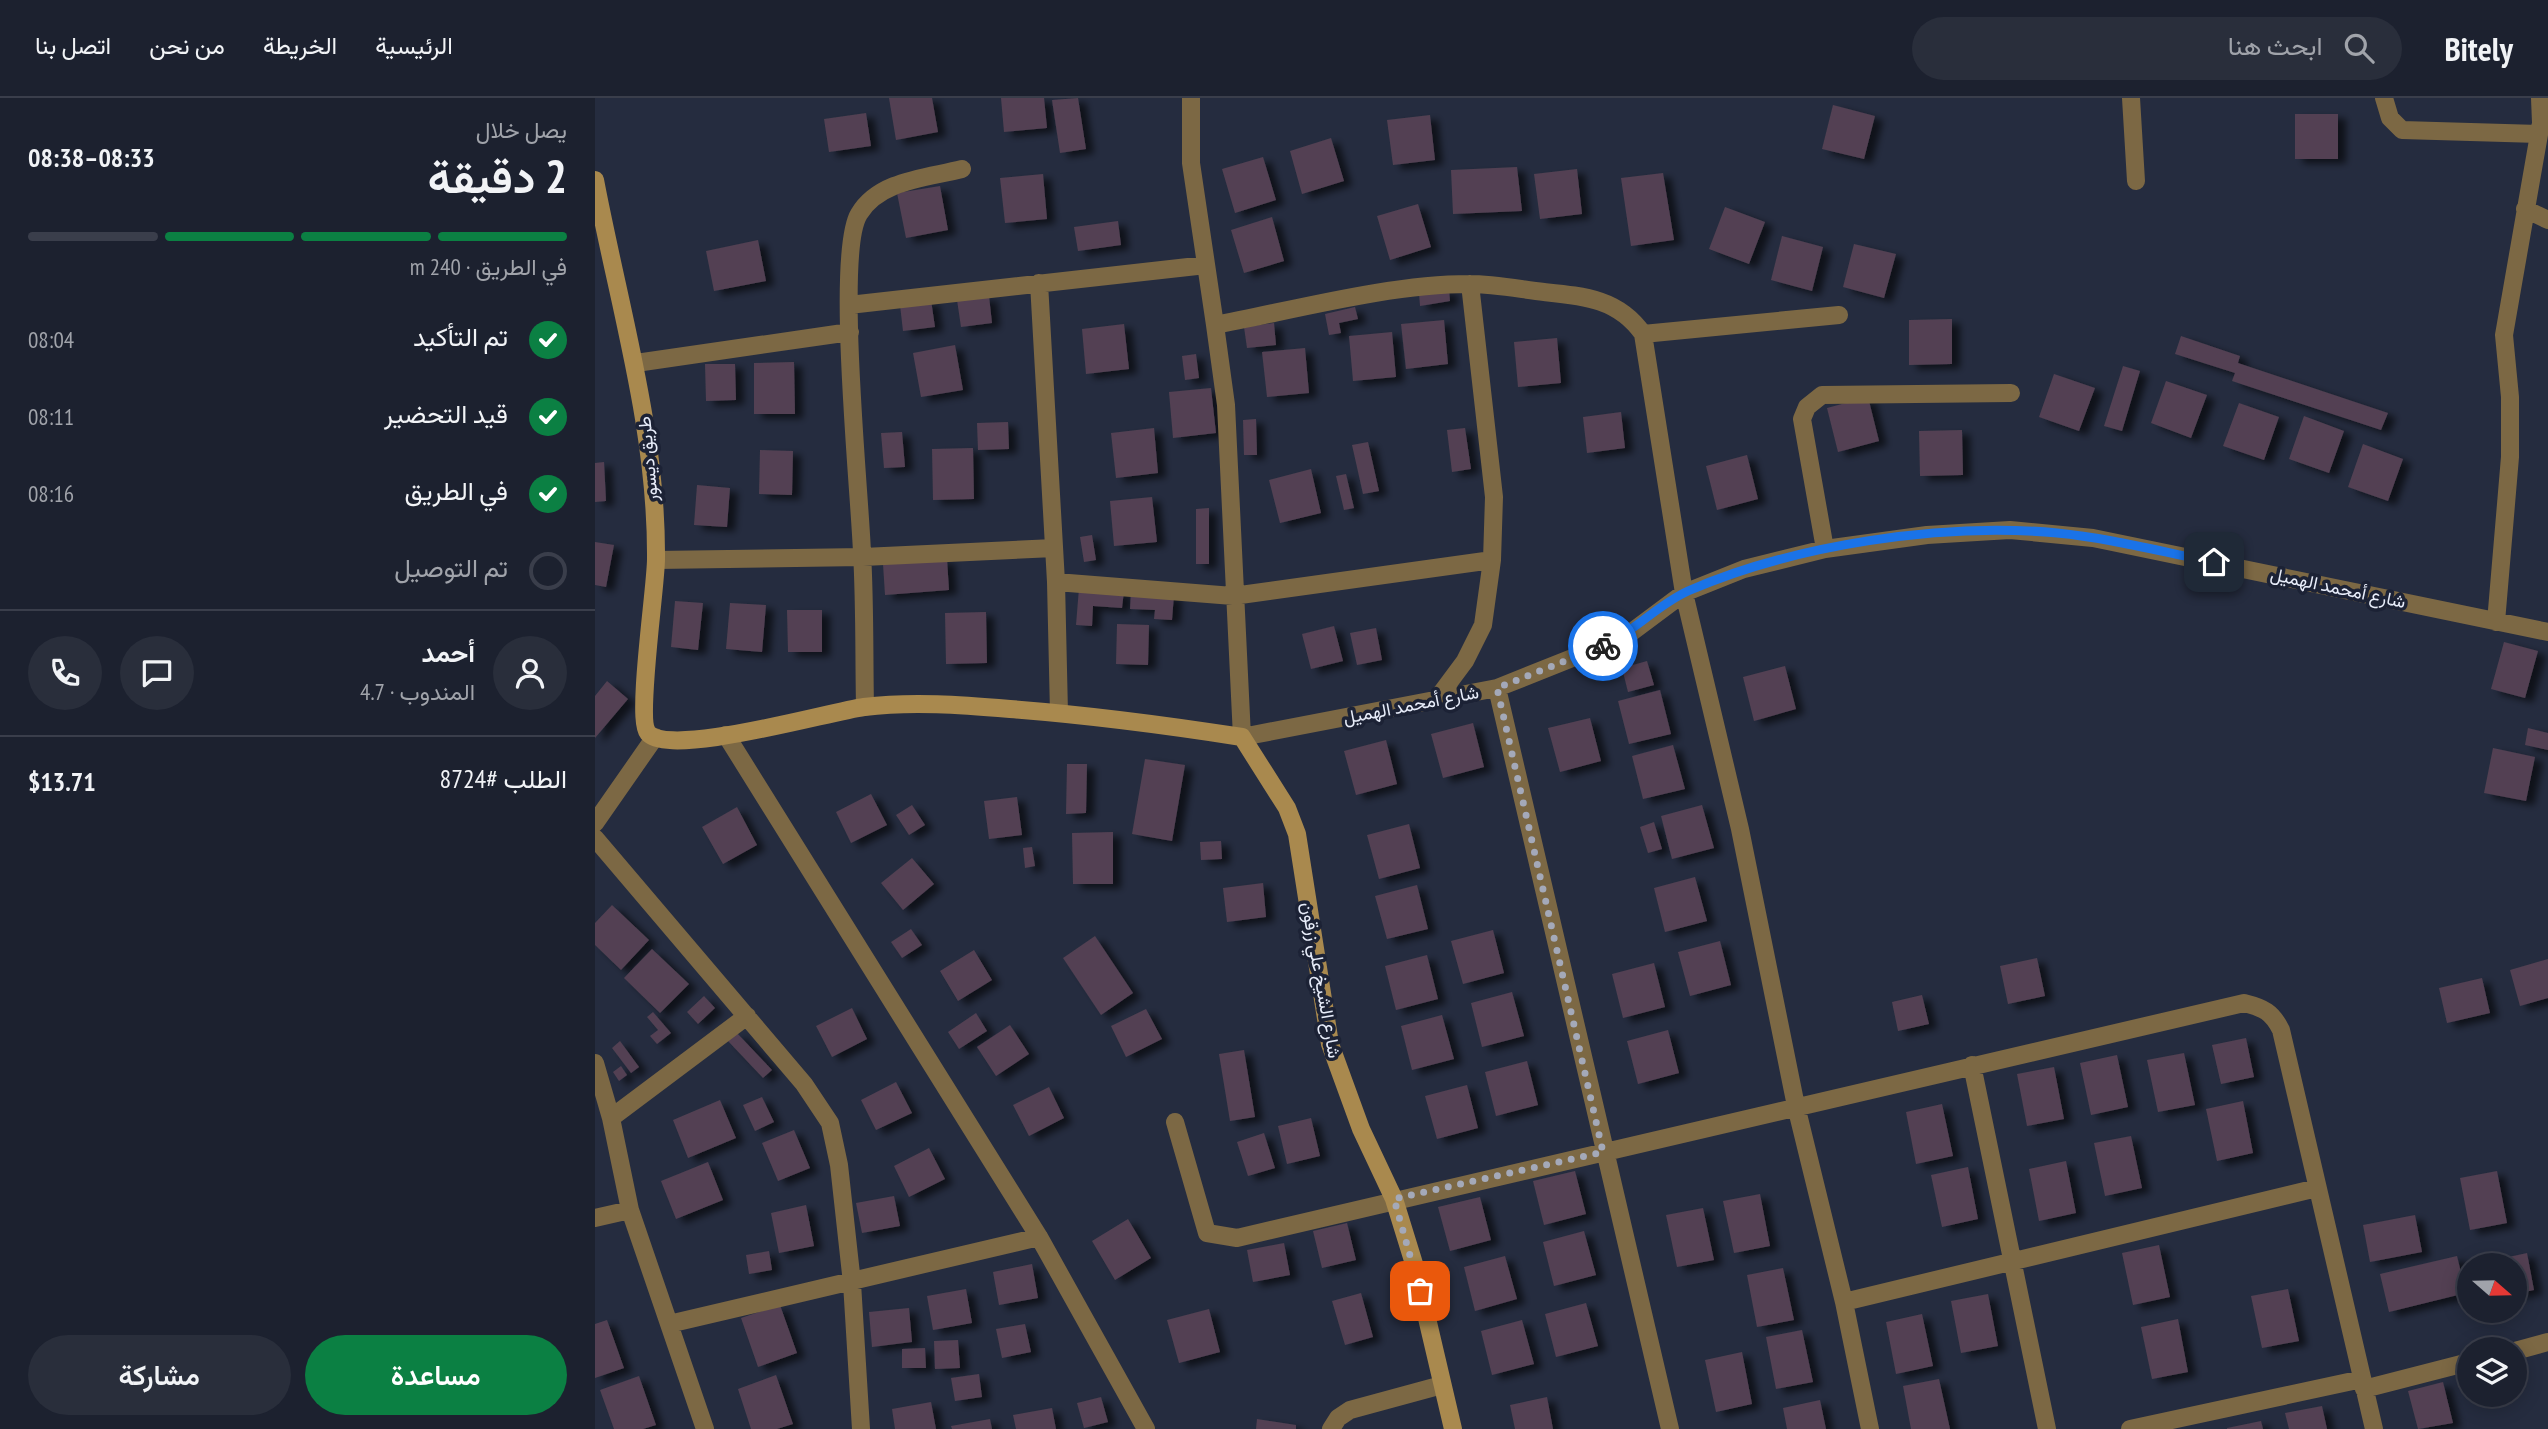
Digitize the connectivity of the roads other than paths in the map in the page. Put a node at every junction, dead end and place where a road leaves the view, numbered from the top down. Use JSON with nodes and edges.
{"nodes":[{"id":1,"x":1191,"y":98,"type":"edge"},
{"id":2,"x":2131,"y":98,"type":"edge"},
{"id":3,"x":2384,"y":98,"type":"edge"},
{"id":4,"x":2540,"y":98,"type":"edge"},
{"id":5,"x":2543,"y":127,"type":"edge"},
{"id":6,"x":962,"y":169,"type":"dead end"},
{"id":7,"x":595,"y":180,"type":"edge"},
{"id":8,"x":2136,"y":181,"type":"dead end"},
{"id":9,"x":2525,"y":209,"type":"junction"},
{"id":10,"x":2548,"y":220,"type":"edge"},
{"id":11,"x":1206,"y":265,"type":"junction"},
{"id":12,"x":1038,"y":283,"type":"junction"},
{"id":13,"x":1470,"y":284,"type":"junction"},
{"id":14,"x":849,"y":304,"type":"junction"},
{"id":15,"x":1839,"y":315,"type":"dead end"},
{"id":16,"x":1215,"y":325,"type":"junction"},
{"id":17,"x":851,"y":332,"type":"junction"},
{"id":18,"x":1643,"y":334,"type":"junction"},
{"id":19,"x":636,"y":363,"type":"junction"},
{"id":20,"x":2011,"y":393,"type":"dead end"},
{"id":21,"x":1054,"y":548,"type":"junction"},
{"id":22,"x":1825,"y":549,"type":"junction"},
{"id":23,"x":863,"y":557,"type":"junction"},
{"id":24,"x":656,"y":560,"type":"junction"},
{"id":25,"x":1492,"y":560,"type":"junction"},
{"id":26,"x":1056,"y":582,"type":"junction"},
{"id":27,"x":1684,"y":593,"type":"junction"},
{"id":28,"x":1233,"y":596,"type":"junction"},
{"id":29,"x":2496,"y":622,"type":"junction"},
{"id":30,"x":2548,"y":632,"type":"edge"},
{"id":31,"x":1497,"y":688,"type":"junction"},
{"id":32,"x":1436,"y":700,"type":"junction"},
{"id":33,"x":865,"y":707,"type":"junction"},
{"id":34,"x":1059,"y":713,"type":"junction"},
{"id":35,"x":726,"y":735,"type":"junction"},
{"id":36,"x":655,"y":737,"type":"junction"},
{"id":37,"x":1242,"y":737,"type":"junction"},
{"id":38,"x":595,"y":823,"type":"edge"},
{"id":39,"x":595,"y":838,"type":"edge"},
{"id":40,"x":747,"y":1016,"type":"junction"},
{"id":41,"x":595,"y":1063,"type":"edge"},
{"id":42,"x":1972,"y":1065,"type":"junction"},
{"id":43,"x":1796,"y":1106,"type":"junction"},
{"id":44,"x":611,"y":1118,"type":"junction"},
{"id":45,"x":1175,"y":1122,"type":"dead end"},
{"id":46,"x":1603,"y":1152,"type":"junction"},
{"id":47,"x":2317,"y":1188,"type":"junction"},
{"id":48,"x":1394,"y":1199,"type":"junction"},
{"id":49,"x":630,"y":1210,"type":"junction"},
{"id":50,"x":595,"y":1218,"type":"edge"},
{"id":51,"x":1039,"y":1237,"type":"junction"},
{"id":52,"x":2013,"y":1262,"type":"junction"},
{"id":53,"x":852,"y":1283,"type":"junction"},
{"id":54,"x":1845,"y":1302,"type":"junction"},
{"id":55,"x":669,"y":1324,"type":"junction"},
{"id":56,"x":2548,"y":1342,"type":"edge"},
{"id":57,"x":2527,"y":1348,"type":"edge"},
{"id":58,"x":2457,"y":1364,"type":"edge"},
{"id":59,"x":2363,"y":1384,"type":"junction"},
{"id":60,"x":1442,"y":1385,"type":"junction"},
{"id":61,"x":705,"y":1429,"type":"edge"},
{"id":62,"x":861,"y":1429,"type":"edge"},
{"id":63,"x":1146,"y":1429,"type":"edge"},
{"id":64,"x":1331,"y":1429,"type":"edge"},
{"id":65,"x":1453,"y":1429,"type":"edge"},
{"id":66,"x":1670,"y":1429,"type":"edge"},
{"id":67,"x":1870,"y":1429,"type":"edge"},
{"id":68,"x":2047,"y":1429,"type":"edge"},
{"id":69,"x":2130,"y":1429,"type":"edge"},
{"id":70,"x":2374,"y":1429,"type":"edge"}],
"edges":[{"from":1,"to":11,"type":"street"},
{"from":2,"to":8,"type":"street"},
{"from":3,"to":5,"type":"street"},
{"from":4,"to":5,"type":"street"},
{"from":5,"to":9,"type":"street"},
{"from":6,"to":14,"type":"street"},
{"from":7,"to":19,"type":"main road","name":"طريق ديسور"},
{"from":9,"to":10,"type":"street"},
{"from":9,"to":29,"type":"street"},
{"from":11,"to":12,"type":"street"},
{"from":11,"to":16,"type":"street"},
{"from":12,"to":14,"type":"street"},
{"from":12,"to":21,"type":"street"},
{"from":13,"to":16,"type":"street"},
{"from":13,"to":18,"type":"street"},
{"from":13,"to":25,"type":"street"},
{"from":14,"to":17,"type":"street"},
{"from":15,"to":18,"type":"street"},
{"from":16,"to":28,"type":"street"},
{"from":17,"to":19,"type":"street"},
{"from":17,"to":23,"type":"street"},
{"from":18,"to":27,"type":"street"},
{"from":19,"to":24,"type":"main road","name":"طريق ديسور"},
{"from":20,"to":22,"type":"street"},
{"from":21,"to":23,"type":"street"},
{"from":21,"to":26,"type":"street"},
{"from":22,"to":27,"type":"street","name":"شارع أمحمد الهميل"},
{"from":22,"to":29,"type":"street","name":"شارع أمحمد الهميل"},
{"from":23,"to":24,"type":"street"},
{"from":23,"to":33,"type":"street"},
{"from":24,"to":36,"type":"main road","name":"طريق ديسور"},
{"from":25,"to":28,"type":"street"},
{"from":25,"to":32,"type":"street"},
{"from":26,"to":28,"type":"street"},
{"from":26,"to":34,"type":"street"},
{"from":27,"to":31,"type":"street","name":"شارع أمحمد الهميل"},
{"from":27,"to":43,"type":"street"},
{"from":28,"to":37,"type":"street"},
{"from":29,"to":30,"type":"street","name":"شارع أمحمد الهميل"},
{"from":31,"to":32,"type":"street","name":"شارع أمحمد الهميل"},
{"from":31,"to":46,"type":"street"},
{"from":32,"to":37,"type":"street","name":"شارع أمحمد الهميل"},
{"from":33,"to":34,"type":"main road"},
{"from":33,"to":35,"type":"main road"},
{"from":34,"to":37,"type":"main road"},
{"from":35,"to":36,"type":"main road"},
{"from":35,"to":51,"type":"street"},
{"from":36,"to":38,"type":"street"},
{"from":37,"to":48,"type":"main road","name":"شارع الشيخ علي زرقون"},
{"from":39,"to":40,"type":"street"},
{"from":40,"to":44,"type":"street"},
{"from":40,"to":53,"type":"street"},
{"from":41,"to":44,"type":"street"},
{"from":42,"to":43,"type":"street"},
{"from":42,"to":47,"type":"street"},
{"from":42,"to":52,"type":"street"},
{"from":43,"to":46,"type":"street"},
{"from":43,"to":54,"type":"street"},
{"from":44,"to":49,"type":"street"},
{"from":45,"to":48,"type":"street"},
{"from":46,"to":48,"type":"street"},
{"from":46,"to":66,"type":"street"},
{"from":47,"to":52,"type":"street"},
{"from":47,"to":59,"type":"street"},
{"from":48,"to":60,"type":"main road","name":"شارع الشيخ علي زرقون"},
{"from":49,"to":50,"type":"street"},
{"from":49,"to":55,"type":"street"},
{"from":51,"to":53,"type":"street"},
{"from":51,"to":63,"type":"street"},
{"from":52,"to":54,"type":"street"},
{"from":52,"to":68,"type":"street"},
{"from":53,"to":55,"type":"street"},
{"from":53,"to":62,"type":"street"},
{"from":54,"to":67,"type":"street"},
{"from":55,"to":61,"type":"street"},
{"from":56,"to":57,"type":"street"},
{"from":58,"to":59,"type":"street"},
{"from":59,"to":69,"type":"street"},
{"from":59,"to":70,"type":"street"},
{"from":60,"to":64,"type":"street"},
{"from":60,"to":65,"type":"main road","name":"شارع الشيخ علي زرقون"}]}
